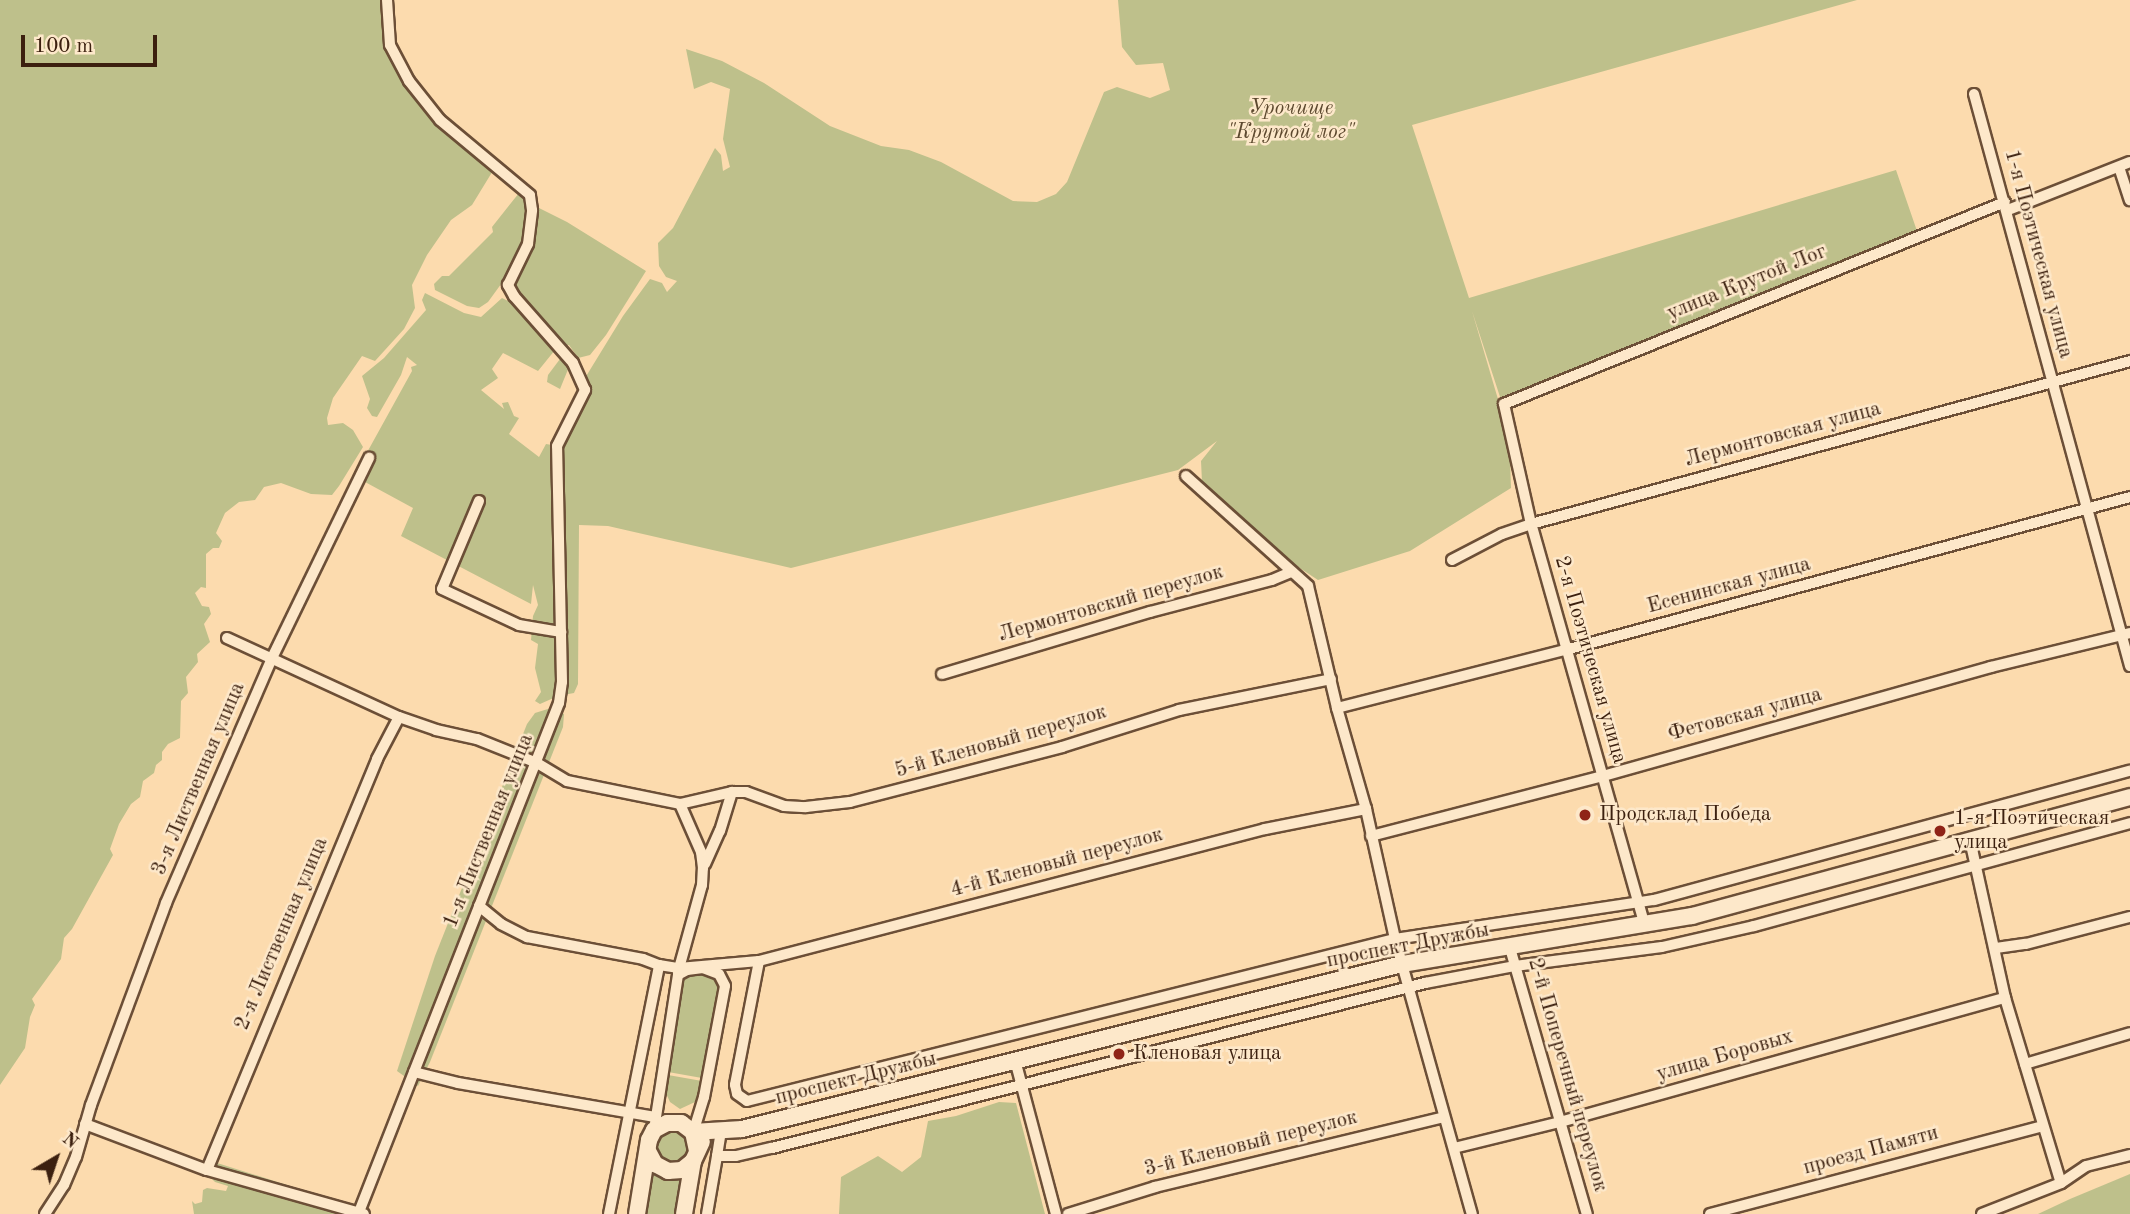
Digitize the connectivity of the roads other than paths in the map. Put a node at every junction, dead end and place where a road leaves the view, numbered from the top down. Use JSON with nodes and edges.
{"nodes":[{"id":1,"x":387,"y":0,"type":"edge"},
{"id":2,"x":1974,"y":94,"type":"dead end"},
{"id":3,"x":2130,"y":162,"type":"edge"},
{"id":4,"x":2119,"y":167,"type":"junction"},
{"id":5,"x":2130,"y":200,"type":"edge"},
{"id":6,"x":2006,"y":206,"type":"junction"},
{"id":7,"x":2130,"y":361,"type":"edge"},
{"id":8,"x":2053,"y":382,"type":"junction"},
{"id":9,"x":1504,"y":404,"type":"joint"},
{"id":10,"x":369,"y":458,"type":"dead end"},
{"id":11,"x":1186,"y":476,"type":"dead end"},
{"id":12,"x":2130,"y":497,"type":"edge"},
{"id":13,"x":479,"y":501,"type":"dead end"},
{"id":14,"x":2086,"y":509,"type":"junction"},
{"id":15,"x":1531,"y":524,"type":"junction"},
{"id":16,"x":1452,"y":560,"type":"dead end"},
{"id":17,"x":1291,"y":572,"type":"junction"},
{"id":18,"x":561,"y":632,"type":"junction"},
{"id":19,"x":2126,"y":634,"type":"edge"},
{"id":20,"x":227,"y":638,"type":"dead end"},
{"id":21,"x":1565,"y":650,"type":"junction"},
{"id":22,"x":271,"y":660,"type":"junction"},
{"id":23,"x":2130,"y":667,"type":"edge"},
{"id":24,"x":942,"y":674,"type":"dead end"},
{"id":25,"x":1331,"y":678,"type":"junction"},
{"id":26,"x":1337,"y":708,"type":"junction"},
{"id":27,"x":399,"y":717,"type":"junction"},
{"id":28,"x":537,"y":763,"type":"junction"},
{"id":29,"x":2130,"y":771,"type":"edge"},
{"id":30,"x":1603,"y":776,"type":"junction"},
{"id":31,"x":732,"y":792,"type":"junction"},
{"id":32,"x":2130,"y":797,"type":"edge"},
{"id":33,"x":680,"y":804,"type":"junction"},
{"id":34,"x":1366,"y":809,"type":"junction"},
{"id":35,"x":2130,"y":823,"type":"edge"},
{"id":36,"x":1371,"y":836,"type":"junction"},
{"id":37,"x":1970,"y":840,"type":"junction"},
{"id":38,"x":1976,"y":865,"type":"junction"},
{"id":39,"x":703,"y":868,"type":"junction"},
{"id":40,"x":1639,"y":902,"type":"junction"},
{"id":41,"x":479,"y":906,"type":"junction"},
{"id":42,"x":2130,"y":917,"type":"edge"},
{"id":43,"x":1645,"y":926,"type":"junction"},
{"id":44,"x":1395,"y":939,"type":"junction"},
{"id":45,"x":1510,"y":947,"type":"junction"},
{"id":46,"x":1996,"y":948,"type":"junction"},
{"id":47,"x":760,"y":961,"type":"junction"},
{"id":48,"x":1402,"y":964,"type":"junction"},
{"id":49,"x":659,"y":965,"type":"junction"},
{"id":50,"x":1516,"y":966,"type":"junction"},
{"id":51,"x":678,"y":972,"type":"junction"},
{"id":52,"x":1409,"y":987,"type":"junction"},
{"id":53,"x":2005,"y":998,"type":"junction"},
{"id":54,"x":2130,"y":1033,"type":"edge"},
{"id":55,"x":1015,"y":1060,"type":"junction"},
{"id":56,"x":2025,"y":1064,"type":"junction"},
{"id":57,"x":414,"y":1072,"type":"junction"},
{"id":58,"x":1022,"y":1084,"type":"junction"},
{"id":59,"x":630,"y":1114,"type":"junction"},
{"id":60,"x":1444,"y":1117,"type":"junction"},
{"id":61,"x":1560,"y":1122,"type":"junction"},
{"id":62,"x":85,"y":1124,"type":"junction"},
{"id":63,"x":655,"y":1124,"type":"junction"},
{"id":64,"x":2042,"y":1126,"type":"junction"},
{"id":65,"x":721,"y":1131,"type":"junction"},
{"id":66,"x":693,"y":1132,"type":"junction"},
{"id":67,"x":1454,"y":1148,"type":"junction"},
{"id":68,"x":648,"y":1151,"type":"junction"},
{"id":69,"x":2130,"y":1155,"type":"edge"},
{"id":70,"x":695,"y":1156,"type":"junction"},
{"id":71,"x":717,"y":1156,"type":"junction"},
{"id":72,"x":207,"y":1170,"type":"junction"},
{"id":73,"x":2061,"y":1183,"type":"junction"},
{"id":74,"x":361,"y":1213,"type":"edge"},
{"id":75,"x":45,"y":1214,"type":"edge"},
{"id":76,"x":609,"y":1214,"type":"edge"},
{"id":77,"x":638,"y":1214,"type":"edge"},
{"id":78,"x":684,"y":1214,"type":"edge"},
{"id":79,"x":707,"y":1214,"type":"edge"},
{"id":80,"x":1056,"y":1214,"type":"edge"},
{"id":81,"x":1068,"y":1214,"type":"edge"},
{"id":82,"x":1472,"y":1214,"type":"edge"},
{"id":83,"x":1587,"y":1214,"type":"edge"},
{"id":84,"x":1710,"y":1214,"type":"edge"},
{"id":85,"x":1982,"y":1214,"type":"edge"}],
"edges":[{"from":1,"to":18,"type":"street","name":"1-я Лиственная улица"},
{"from":2,"to":6,"type":"street","name":"1-я Поэтическая улица"},
{"from":3,"to":4,"type":"street","name":"улица Крутой Лог"},
{"from":4,"to":5,"type":"street"},
{"from":4,"to":6,"type":"street","name":"улица Крутой Лог"},
{"from":6,"to":8,"type":"street","name":"1-я Поэтическая улица"},
{"from":6,"to":9,"type":"street","name":"улица Крутой Лог"},
{"from":7,"to":8,"type":"street","name":"Лермонтовская улица"},
{"from":8,"to":14,"type":"street","name":"1-я Поэтическая улица"},
{"from":8,"to":15,"type":"street","name":"Лермонтовская улица"},
{"from":9,"to":15,"type":"street","name":"2-я Поэтическая улица"},
{"from":10,"to":22,"type":"street","name":"3-я Лиственная улица"},
{"from":11,"to":17,"type":"street"},
{"from":12,"to":14,"type":"street","name":"Есенинская улица"},
{"from":13,"to":18,"type":"street"},
{"from":14,"to":19,"type":"street","name":"1-я Поэтическая улица"},
{"from":14,"to":21,"type":"street","name":"Есенинская улица"},
{"from":15,"to":16,"type":"street","name":"Лермонтовская улица"},
{"from":15,"to":21,"type":"street","name":"2-я Поэтическая улица"},
{"from":17,"to":24,"type":"street","name":"Лермонтовский переулок"},
{"from":17,"to":25,"type":"street"},
{"from":18,"to":28,"type":"street","name":"1-я Лиственная улица"},
{"from":19,"to":23,"type":"street","name":"1-я Поэтическая улица"},
{"from":19,"to":30,"type":"street","name":"Фетовская улица"},
{"from":20,"to":22,"type":"street"},
{"from":21,"to":26,"type":"street","name":"Есенинская улица"},
{"from":21,"to":30,"type":"street","name":"2-я Поэтическая улица"},
{"from":22,"to":27,"type":"street"},
{"from":22,"to":62,"type":"street","name":"3-я Лиственная улица"},
{"from":25,"to":26,"type":"street"},
{"from":25,"to":31,"type":"street","name":"5-й Кленовый переулок"},
{"from":26,"to":34,"type":"street"},
{"from":27,"to":28,"type":"street"},
{"from":27,"to":72,"type":"street","name":"2-я Лиственная улица"},
{"from":28,"to":33,"type":"street"},
{"from":28,"to":41,"type":"street","name":"1-я Лиственная улица"},
{"from":29,"to":40,"type":"street"},
{"from":30,"to":36,"type":"street","name":"Фетовская улица"},
{"from":30,"to":40,"type":"street","name":"2-я Поэтическая улица"},
{"from":31,"to":33,"type":"street","name":"5-й Кленовый переулок"},
{"from":31,"to":39,"type":"street"},
{"from":32,"to":37,"type":"main road","name":"проспект Дружбы"},
{"from":33,"to":39,"type":"street"},
{"from":34,"to":36,"type":"street"},
{"from":34,"to":47,"type":"street","name":"4-й Кленовый переулок"},
{"from":35,"to":38,"type":"street"},
{"from":36,"to":44,"type":"street"},
{"from":37,"to":38,"type":"street"},
{"from":37,"to":43,"type":"main road","name":"проспект Дружбы"},
{"from":38,"to":46,"type":"street"},
{"from":38,"to":50,"type":"street"},
{"from":39,"to":51,"type":"street"},
{"from":40,"to":43,"type":"street","name":"2-я Поэтическая улица"},
{"from":40,"to":44,"type":"street"},
{"from":41,"to":49,"type":"street"},
{"from":41,"to":57,"type":"street","name":"1-я Лиственная улица"},
{"from":42,"to":46,"type":"street"},
{"from":43,"to":45,"type":"main road","name":"проспект Дружбы"},
{"from":44,"to":47,"type":"street"},
{"from":44,"to":48,"type":"street"},
{"from":45,"to":48,"type":"main road","name":"проспект Дружбы"},
{"from":45,"to":50,"type":"street","name":"2-й Поперечный переулок"},
{"from":46,"to":53,"type":"street"},
{"from":47,"to":51,"type":"street","name":"4-й Кленовый переулок"},
{"from":48,"to":52,"type":"street"},
{"from":48,"to":55,"type":"main road","name":"проспект Дружбы"},
{"from":49,"to":51,"type":"street"},
{"from":49,"to":59,"type":"street"},
{"from":50,"to":52,"type":"street"},
{"from":50,"to":61,"type":"street","name":"2-й Поперечный переулок"},
{"from":51,"to":63,"type":"street"},
{"from":51,"to":66,"type":"street"},
{"from":52,"to":58,"type":"street"},
{"from":52,"to":60,"type":"street"},
{"from":53,"to":56,"type":"street"},
{"from":53,"to":61,"type":"street","name":"улица Боровых"},
{"from":54,"to":56,"type":"street"},
{"from":55,"to":58,"type":"street"},
{"from":55,"to":65,"type":"main road","name":"проспект Дружбы"},
{"from":56,"to":64,"type":"street"},
{"from":57,"to":59,"type":"street"},
{"from":57,"to":74,"type":"street","name":"1-я Лиственная улица"},
{"from":58,"to":71,"type":"street"},
{"from":58,"to":80,"type":"street"},
{"from":59,"to":63,"type":"street"},
{"from":59,"to":76,"type":"street"},
{"from":60,"to":67,"type":"street"},
{"from":60,"to":81,"type":"street","name":"3-й Кленовый переулок"},
{"from":61,"to":67,"type":"street","name":"улица Боровых"},
{"from":61,"to":83,"type":"street","name":"2-й Поперечный переулок"},
{"from":62,"to":72,"type":"street"},
{"from":62,"to":75,"type":"street","name":"3-я Лиственная улица"},
{"from":63,"to":66,"type":"main road"},
{"from":63,"to":68,"type":"main road"},
{"from":64,"to":73,"type":"street"},
{"from":64,"to":84,"type":"street","name":"проезд Памяти"},
{"from":65,"to":66,"type":"main road","name":"проспект Дружбы"},
{"from":65,"to":70,"type":"main road"},
{"from":65,"to":71,"type":"street"},
{"from":66,"to":70,"type":"main road"},
{"from":67,"to":82,"type":"street"},
{"from":68,"to":70,"type":"main road"},
{"from":68,"to":77,"type":"main road"},
{"from":69,"to":73,"type":"street"},
{"from":70,"to":78,"type":"main road"},
{"from":71,"to":79,"type":"street"},
{"from":72,"to":74,"type":"street"},
{"from":73,"to":85,"type":"street"}]}
